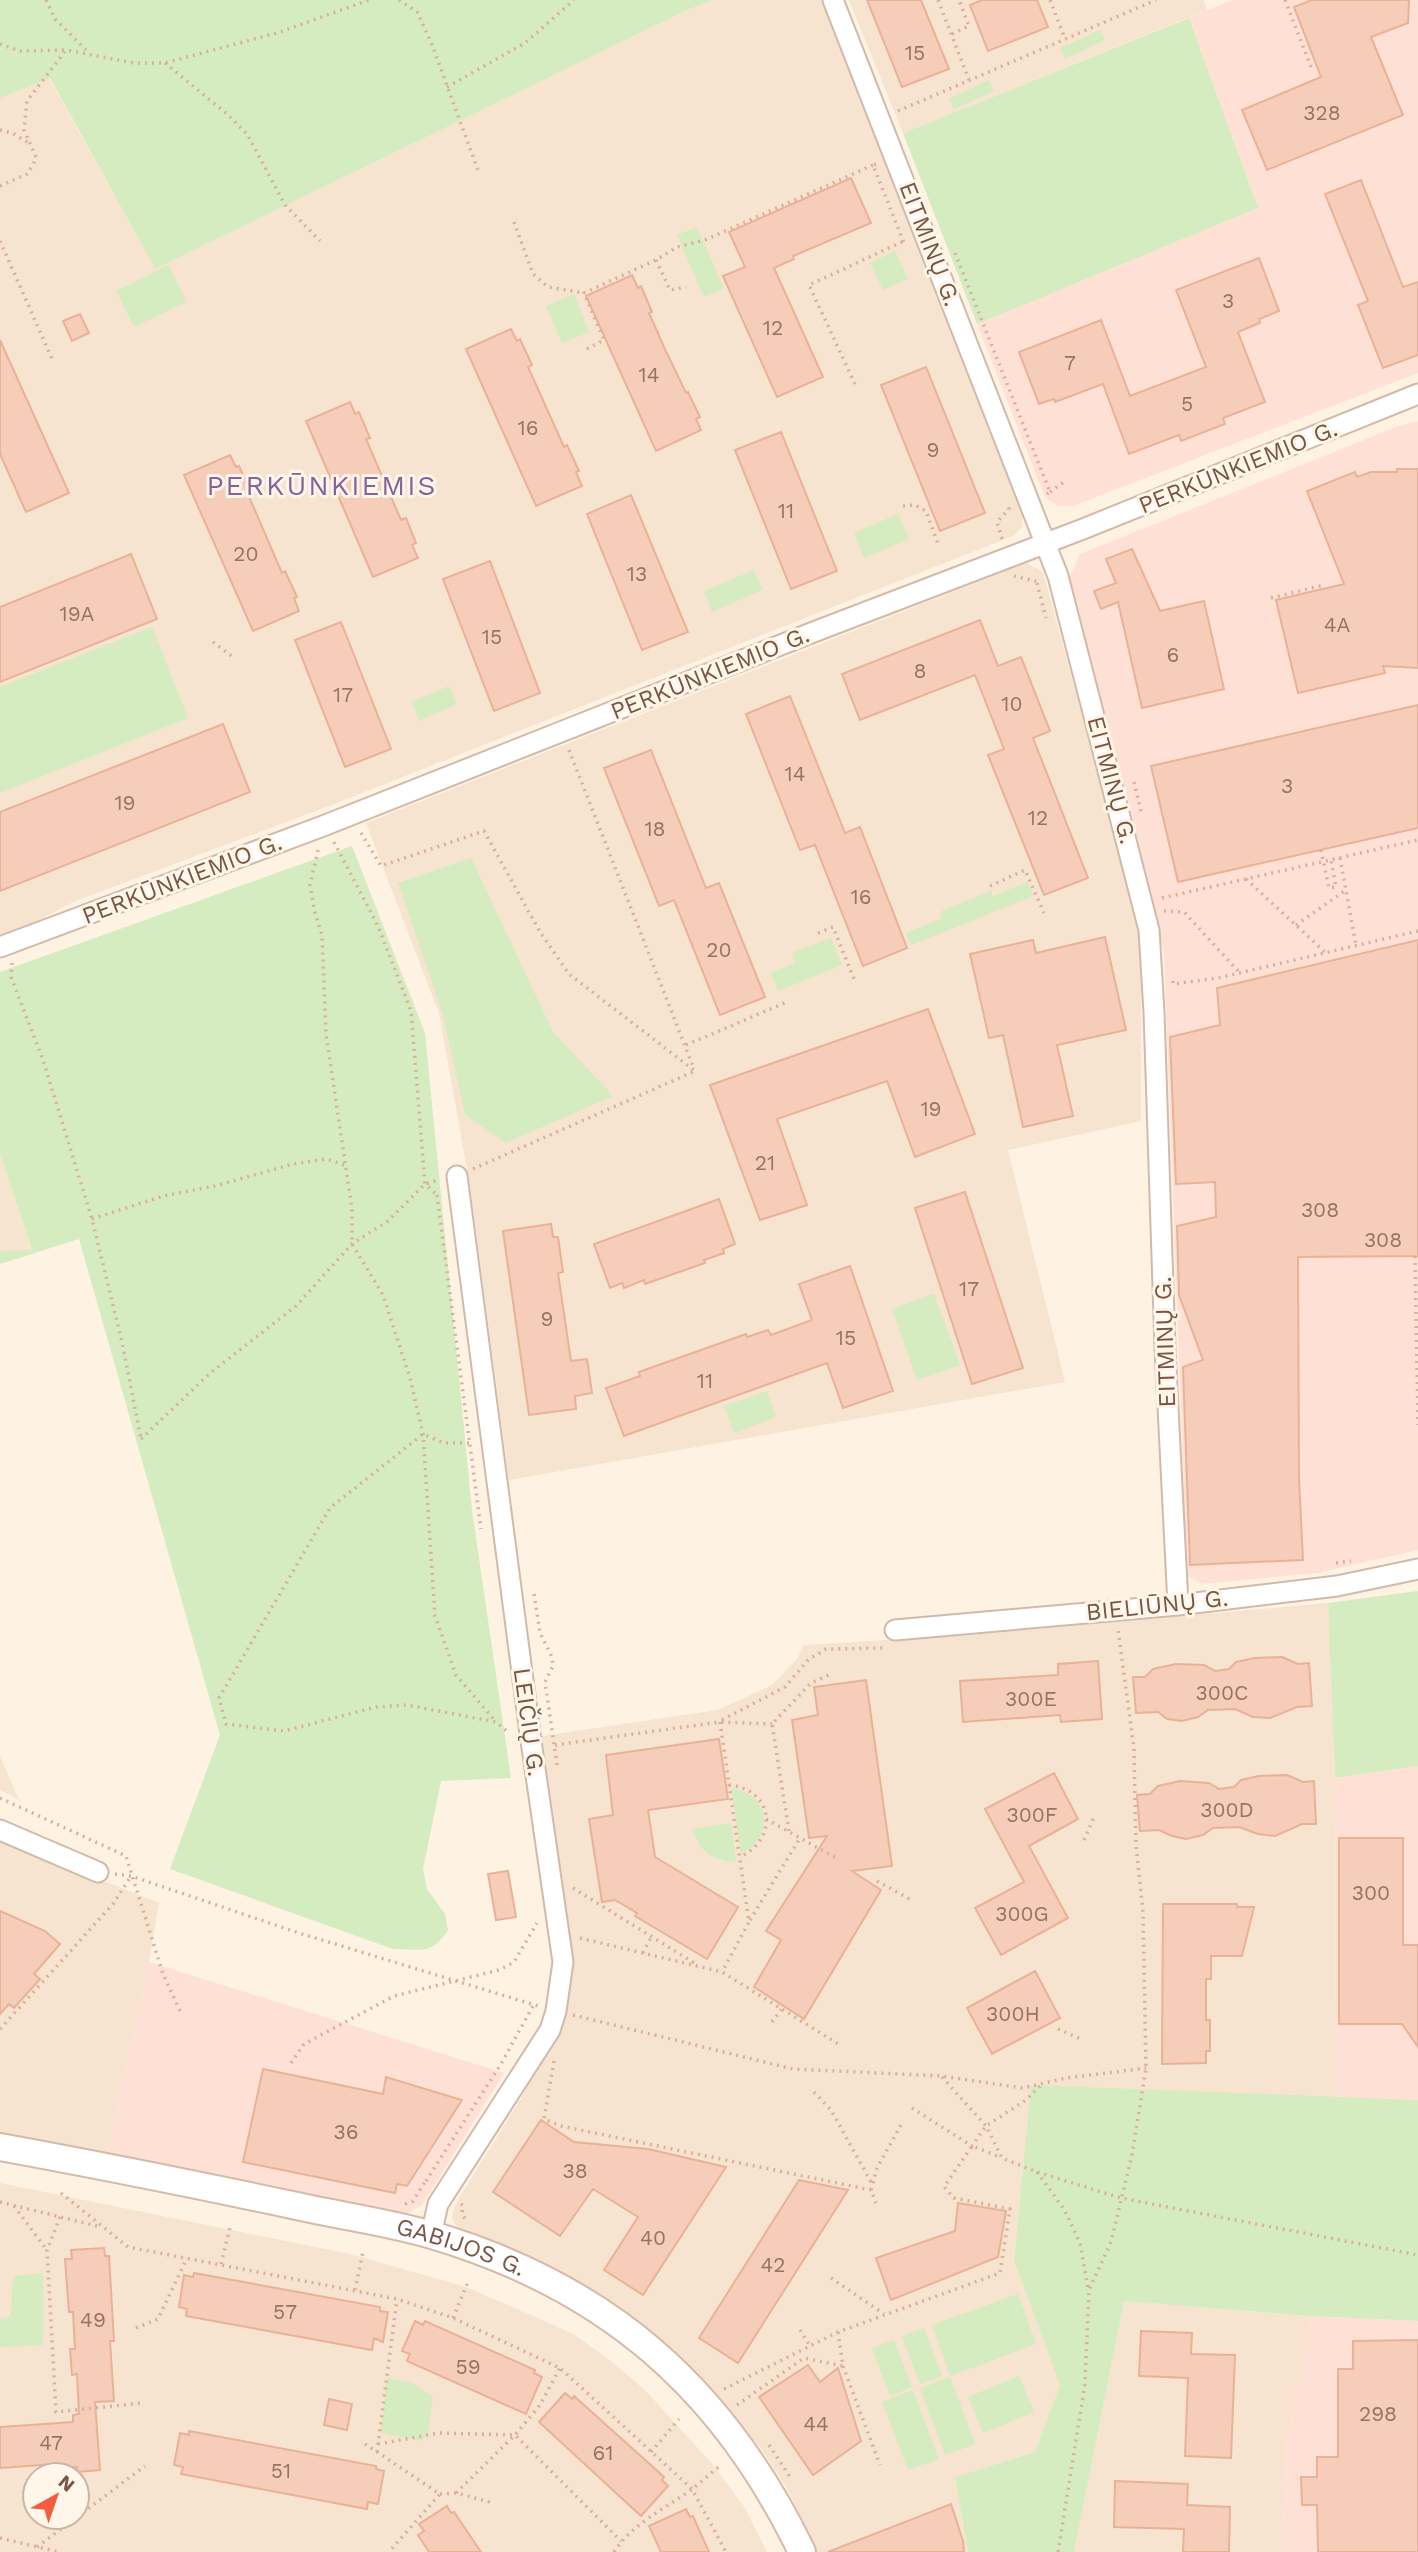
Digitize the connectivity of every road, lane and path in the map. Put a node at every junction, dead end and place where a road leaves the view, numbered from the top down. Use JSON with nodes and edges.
{"nodes":[{"id":1,"x":46,"y":0,"type":"edge"},
{"id":2,"x":369,"y":0,"type":"edge"},
{"id":3,"x":400,"y":0,"type":"edge"},
{"id":4,"x":574,"y":0,"type":"edge"},
{"id":5,"x":833,"y":0,"type":"edge"},
{"id":6,"x":938,"y":0,"type":"edge"},
{"id":7,"x":959,"y":0,"type":"edge"},
{"id":8,"x":1050,"y":0,"type":"edge"},
{"id":9,"x":1156,"y":0,"type":"edge"},
{"id":10,"x":1285,"y":0,"type":"edge"},
{"id":11,"x":951,"y":35,"type":"junction"},
{"id":12,"x":1065,"y":39,"type":"junction"},
{"id":13,"x":0,"y":44,"type":"edge"},
{"id":14,"x":66,"y":50,"type":"junction"},
{"id":15,"x":91,"y":54,"type":"junction"},
{"id":16,"x":164,"y":63,"type":"junction"},
{"id":17,"x":1313,"y":72,"type":"dead end"},
{"id":18,"x":969,"y":80,"type":"junction"},
{"id":19,"x":447,"y":88,"type":"junction"},
{"id":20,"x":880,"y":119,"type":"junction"},
{"id":21,"x":0,"y":130,"type":"edge"},
{"id":22,"x":29,"y":143,"type":"junction"},
{"id":23,"x":895,"y":157,"type":"junction"},
{"id":24,"x":873,"y":165,"type":"junction"},
{"id":25,"x":479,"y":173,"type":"dead end"},
{"id":26,"x":0,"y":186,"type":"edge"},
{"id":27,"x":514,"y":222,"type":"dead end"},
{"id":28,"x":925,"y":231,"type":"junction"},
{"id":29,"x":0,"y":241,"type":"edge"},
{"id":30,"x":320,"y":241,"type":"dead end"},
{"id":31,"x":904,"y":241,"type":"junction"},
{"id":32,"x":908,"y":252,"type":"dead end"},
{"id":33,"x":656,"y":260,"type":"junction"},
{"id":34,"x":686,"y":287,"type":"dead end"},
{"id":35,"x":584,"y":293,"type":"junction"},
{"id":36,"x":587,"y":349,"type":"dead end"},
{"id":37,"x":53,"y":361,"type":"dead end"},
{"id":38,"x":855,"y":384,"type":"dead end"},
{"id":39,"x":1418,"y":394,"type":"edge"},
{"id":40,"x":1065,"y":481,"type":"dead end"},
{"id":41,"x":1051,"y":492,"type":"dead end"},
{"id":42,"x":1004,"y":497,"type":"dead end"},
{"id":43,"x":903,"y":506,"type":"dead end"},
{"id":44,"x":1046,"y":543,"type":"junction"},
{"id":45,"x":938,"y":544,"type":"dead end"},
{"id":46,"x":1007,"y":558,"type":"junction"},
{"id":47,"x":1037,"y":583,"type":"dead end"},
{"id":48,"x":1324,"y":585,"type":"dead end"},
{"id":49,"x":1271,"y":598,"type":"dead end"},
{"id":50,"x":213,"y":642,"type":"dead end"},
{"id":51,"x":234,"y":658,"type":"dead end"},
{"id":52,"x":562,"y":732,"type":"junction"},
{"id":53,"x":323,"y":826,"type":"junction"},
{"id":54,"x":361,"y":833,"type":"dead end"},
{"id":55,"x":1418,"y":840,"type":"edge"},
{"id":56,"x":1321,"y":850,"type":"dead end"},
{"id":57,"x":1340,"y":858,"type":"junction"},
{"id":58,"x":1331,"y":860,"type":"junction"},
{"id":59,"x":1246,"y":879,"type":"junction"},
{"id":60,"x":990,"y":886,"type":"dead end"},
{"id":61,"x":1346,"y":890,"type":"junction"},
{"id":62,"x":1162,"y":898,"type":"dead end"},
{"id":63,"x":1044,"y":914,"type":"dead end"},
{"id":64,"x":1296,"y":925,"type":"junction"},
{"id":65,"x":1418,"y":931,"type":"edge"},
{"id":66,"x":818,"y":933,"type":"dead end"},
{"id":67,"x":1356,"y":945,"type":"junction"},
{"id":68,"x":1326,"y":953,"type":"junction"},
{"id":69,"x":6,"y":955,"type":"edge"},
{"id":70,"x":854,"y":979,"type":"dead end"},
{"id":71,"x":1191,"y":981,"type":"dead end"},
{"id":72,"x":787,"y":1002,"type":"dead end"},
{"id":73,"x":685,"y":1045,"type":"junction"},
{"id":74,"x":695,"y":1071,"type":"junction"},
{"id":75,"x":345,"y":1165,"type":"junction"},
{"id":76,"x":457,"y":1176,"type":"junction"},
{"id":77,"x":425,"y":1184,"type":"junction"},
{"id":78,"x":437,"y":1195,"type":"dead end"},
{"id":79,"x":92,"y":1219,"type":"junction"},
{"id":80,"x":352,"y":1244,"type":"junction"},
{"id":81,"x":1415,"y":1256,"type":"dead end"},
{"id":82,"x":1418,"y":1425,"type":"edge"},
{"id":83,"x":423,"y":1434,"type":"junction"},
{"id":84,"x":469,"y":1443,"type":"junction"},
{"id":85,"x":483,"y":1540,"type":"dead end"},
{"id":86,"x":1418,"y":1569,"type":"edge"},
{"id":87,"x":1178,"y":1605,"type":"junction"},
{"id":88,"x":1116,"y":1610,"type":"junction"},
{"id":89,"x":895,"y":1630,"type":"joint"},
{"id":90,"x":831,"y":1674,"type":"dead end"},
{"id":91,"x":509,"y":1720,"type":"dead end"},
{"id":92,"x":496,"y":1722,"type":"junction"},
{"id":93,"x":720,"y":1722,"type":"junction"},
{"id":94,"x":772,"y":1724,"type":"junction"},
{"id":95,"x":554,"y":1745,"type":"dead end"},
{"id":96,"x":729,"y":1784,"type":"junction"},
{"id":97,"x":0,"y":1798,"type":"edge"},
{"id":98,"x":1094,"y":1817,"type":"dead end"},
{"id":99,"x":766,"y":1819,"type":"junction"},
{"id":100,"x":0,"y":1830,"type":"edge"},
{"id":101,"x":789,"y":1831,"type":"junction"},
{"id":102,"x":800,"y":1838,"type":"junction"},
{"id":103,"x":1084,"y":1840,"type":"dead end"},
{"id":104,"x":739,"y":1857,"type":"junction"},
{"id":105,"x":838,"y":1859,"type":"dead end"},
{"id":106,"x":98,"y":1872,"type":"dead end"},
{"id":107,"x":131,"y":1876,"type":"junction"},
{"id":108,"x":877,"y":1881,"type":"dead end"},
{"id":109,"x":573,"y":1888,"type":"dead end"},
{"id":110,"x":913,"y":1901,"type":"dead end"},
{"id":111,"x":536,"y":1915,"type":"dead end"},
{"id":112,"x":749,"y":1922,"type":"junction"},
{"id":113,"x":537,"y":1923,"type":"junction"},
{"id":114,"x":538,"y":1935,"type":"dead end"},
{"id":115,"x":651,"y":1937,"type":"junction"},
{"id":116,"x":580,"y":1938,"type":"dead end"},
{"id":117,"x":643,"y":1953,"type":"junction"},
{"id":118,"x":700,"y":1967,"type":"junction"},
{"id":119,"x":722,"y":1972,"type":"junction"},
{"id":120,"x":451,"y":1981,"type":"junction"},
{"id":121,"x":537,"y":1993,"type":"dead end"},
{"id":122,"x":534,"y":2005,"type":"junction"},
{"id":123,"x":782,"y":2009,"type":"junction"},
{"id":124,"x":556,"y":2011,"type":"junction"},
{"id":125,"x":182,"y":2015,"type":"dead end"},
{"id":126,"x":772,"y":2022,"type":"dead end"},
{"id":127,"x":0,"y":2029,"type":"edge"},
{"id":128,"x":1058,"y":2029,"type":"dead end"},
{"id":129,"x":1081,"y":2039,"type":"dead end"},
{"id":130,"x":541,"y":2044,"type":"junction"},
{"id":131,"x":841,"y":2045,"type":"dead end"},
{"id":132,"x":290,"y":2063,"type":"dead end"},
{"id":133,"x":1146,"y":2067,"type":"junction"},
{"id":134,"x":941,"y":2076,"type":"junction"},
{"id":135,"x":1042,"y":2083,"type":"junction"},
{"id":136,"x":814,"y":2092,"type":"dead end"},
{"id":137,"x":912,"y":2108,"type":"dead end"},
{"id":138,"x":901,"y":2125,"type":"dead end"},
{"id":139,"x":986,"y":2126,"type":"junction"},
{"id":140,"x":972,"y":2146,"type":"junction"},
{"id":141,"x":0,"y":2147,"type":"edge"},
{"id":142,"x":1002,"y":2158,"type":"junction"},
{"id":143,"x":1037,"y":2172,"type":"junction"},
{"id":144,"x":425,"y":2181,"type":"dead end"},
{"id":145,"x":872,"y":2184,"type":"junction"},
{"id":146,"x":871,"y":2190,"type":"junction"},
{"id":147,"x":61,"y":2193,"type":"dead end"},
{"id":148,"x":1121,"y":2198,"type":"junction"},
{"id":149,"x":0,"y":2202,"type":"edge"},
{"id":150,"x":876,"y":2203,"type":"dead end"},
{"id":151,"x":14,"y":2206,"type":"junction"},
{"id":152,"x":60,"y":2217,"type":"junction"},
{"id":153,"x":103,"y":2227,"type":"junction"},
{"id":154,"x":230,"y":2227,"type":"dead end"},
{"id":155,"x":431,"y":2235,"type":"junction"},
{"id":156,"x":47,"y":2249,"type":"junction"},
{"id":157,"x":363,"y":2252,"type":"dead end"},
{"id":158,"x":1418,"y":2255,"type":"edge"},
{"id":159,"x":187,"y":2258,"type":"junction"},
{"id":160,"x":221,"y":2264,"type":"junction"},
{"id":161,"x":831,"y":2278,"type":"dead end"},
{"id":162,"x":468,"y":2283,"type":"dead end"},
{"id":163,"x":355,"y":2290,"type":"junction"},
{"id":164,"x":1089,"y":2290,"type":"junction"},
{"id":165,"x":397,"y":2298,"type":"junction"},
{"id":166,"x":885,"y":2315,"type":"junction"},
{"id":167,"x":453,"y":2318,"type":"junction"},
{"id":168,"x":136,"y":2328,"type":"dead end"},
{"id":169,"x":800,"y":2330,"type":"dead end"},
{"id":170,"x":838,"y":2332,"type":"junction"},
{"id":171,"x":810,"y":2346,"type":"junction"},
{"id":172,"x":843,"y":2366,"type":"junction"},
{"id":173,"x":560,"y":2368,"type":"junction"},
{"id":174,"x":723,"y":2390,"type":"dead end"},
{"id":175,"x":143,"y":2403,"type":"dead end"},
{"id":176,"x":737,"y":2405,"type":"dead end"},
{"id":177,"x":679,"y":2420,"type":"dead end"},
{"id":178,"x":515,"y":2435,"type":"junction"},
{"id":179,"x":365,"y":2444,"type":"dead end"},
{"id":180,"x":378,"y":2444,"type":"junction"},
{"id":181,"x":377,"y":2452,"type":"junction"},
{"id":182,"x":651,"y":2452,"type":"junction"},
{"id":183,"x":721,"y":2465,"type":"dead end"},
{"id":184,"x":880,"y":2465,"type":"dead end"},
{"id":185,"x":145,"y":2466,"type":"dead end"},
{"id":186,"x":692,"y":2489,"type":"junction"},
{"id":187,"x":456,"y":2493,"type":"junction"},
{"id":188,"x":440,"y":2494,"type":"junction"},
{"id":189,"x":493,"y":2503,"type":"dead end"},
{"id":190,"x":91,"y":2506,"type":"edge"},
{"id":191,"x":58,"y":2531,"type":"edge"},
{"id":192,"x":0,"y":2538,"type":"edge"},
{"id":193,"x":621,"y":2541,"type":"junction"},
{"id":194,"x":37,"y":2547,"type":"junction"},
{"id":195,"x":59,"y":2552,"type":"edge"},
{"id":196,"x":389,"y":2552,"type":"edge"},
{"id":197,"x":614,"y":2552,"type":"edge"},
{"id":198,"x":726,"y":2552,"type":"edge"},
{"id":199,"x":802,"y":2552,"type":"edge"},
{"id":200,"x":1058,"y":2552,"type":"edge"}],
"edges":[{"from":1,"to":15,"type":"path"},
{"from":2,"to":16,"type":"path"},
{"from":3,"to":19,"type":"path"},
{"from":4,"to":19,"type":"path"},
{"from":5,"to":20,"type":"street","name":"EITMINŲ G."},
{"from":6,"to":11,"type":"path"},
{"from":7,"to":11,"type":"path"},
{"from":8,"to":12,"type":"path"},
{"from":9,"to":12,"type":"path"},
{"from":10,"to":17,"type":"path"},
{"from":11,"to":18,"type":"path"},
{"from":12,"to":18,"type":"path"},
{"from":13,"to":14,"type":"path"},
{"from":14,"to":15,"type":"path"},
{"from":14,"to":22,"type":"path"},
{"from":15,"to":16,"type":"path"},
{"from":16,"to":30,"type":"path"},
{"from":18,"to":20,"type":"path"},
{"from":19,"to":25,"type":"path"},
{"from":20,"to":23,"type":"street","name":"EITMINŲ G."},
{"from":21,"to":22,"type":"path"},
{"from":22,"to":26,"type":"path"},
{"from":23,"to":24,"type":"path"},
{"from":23,"to":28,"type":"street","name":"EITMINŲ G."},
{"from":24,"to":31,"type":"path"},
{"from":24,"to":33,"type":"path"},
{"from":27,"to":35,"type":"path"},
{"from":28,"to":31,"type":"path"},
{"from":28,"to":44,"type":"street","name":"EITMINŲ G."},
{"from":29,"to":37,"type":"path"},
{"from":31,"to":32,"type":"path"},
{"from":31,"to":38,"type":"path"},
{"from":33,"to":34,"type":"path"},
{"from":33,"to":35,"type":"path"},
{"from":35,"to":36,"type":"path"},
{"from":39,"to":44,"type":"street","name":"PERKŪNKIEMIO G."},
{"from":40,"to":41,"type":"path"},
{"from":42,"to":46,"type":"path"},
{"from":43,"to":45,"type":"path"},
{"from":44,"to":46,"type":"street","name":"PERKŪNKIEMIO G."},
{"from":44,"to":87,"type":"street","name":"EITMINŲ G."},
{"from":46,"to":47,"type":"path"},
{"from":46,"to":52,"type":"street","name":"PERKŪNKIEMIO G."},
{"from":48,"to":49,"type":"path"},
{"from":50,"to":51,"type":"path"},
{"from":52,"to":53,"type":"street","name":"PERKŪNKIEMIO G."},
{"from":52,"to":73,"type":"path"},
{"from":53,"to":69,"type":"street","name":"PERKŪNKIEMIO G."},
{"from":53,"to":75,"type":"path"},
{"from":53,"to":77,"type":"path"},
{"from":54,"to":74,"type":"path"},
{"from":55,"to":57,"type":"path"},
{"from":56,"to":58,"type":"path","bridge":true},
{"from":57,"to":58,"type":"path"},
{"from":57,"to":61,"type":"path"},
{"from":58,"to":59,"type":"path"},
{"from":59,"to":62,"type":"path"},
{"from":59,"to":64,"type":"path"},
{"from":60,"to":63,"type":"path"},
{"from":61,"to":64,"type":"path"},
{"from":61,"to":67,"type":"path"},
{"from":64,"to":68,"type":"path"},
{"from":65,"to":67,"type":"path"},
{"from":66,"to":70,"type":"path"},
{"from":67,"to":68,"type":"path"},
{"from":68,"to":71,"type":"path"},
{"from":69,"to":79,"type":"path"},
{"from":72,"to":73,"type":"path"},
{"from":73,"to":74,"type":"path"},
{"from":74,"to":76,"type":"path"},
{"from":75,"to":79,"type":"path"},
{"from":75,"to":80,"type":"path"},
{"from":76,"to":77,"type":"path"},
{"from":76,"to":124,"type":"street","name":"LEIČIŲ G."},
{"from":77,"to":80,"type":"path"},
{"from":78,"to":84,"type":"path"},
{"from":79,"to":80,"type":"path"},
{"from":80,"to":83,"type":"path"},
{"from":81,"to":82,"type":"path"},
{"from":83,"to":84,"type":"path"},
{"from":83,"to":92,"type":"path"},
{"from":83,"to":92,"type":"path"},
{"from":84,"to":85,"type":"path"},
{"from":86,"to":87,"type":"street","name":"BIELIŪNŲ G."},
{"from":87,"to":88,"type":"street","name":"BIELIŪNŲ G."},
{"from":88,"to":89,"type":"street","name":"BIELIŪNŲ G."},
{"from":88,"to":133,"type":"path"},
{"from":89,"to":93,"type":"path"},
{"from":90,"to":94,"type":"path"},
{"from":91,"to":92,"type":"path"},
{"from":93,"to":94,"type":"path"},
{"from":93,"to":95,"type":"path"},
{"from":93,"to":96,"type":"path"},
{"from":94,"to":101,"type":"path"},
{"from":96,"to":99,"type":"path"},
{"from":96,"to":104,"type":"path"},
{"from":97,"to":107,"type":"path"},
{"from":98,"to":103,"type":"path"},
{"from":99,"to":101,"type":"path"},
{"from":99,"to":104,"type":"path"},
{"from":100,"to":106,"type":"street"},
{"from":101,"to":102,"type":"path"},
{"from":102,"to":105,"type":"path"},
{"from":102,"to":112,"type":"path"},
{"from":104,"to":112,"type":"path"},
{"from":107,"to":120,"type":"path"},
{"from":107,"to":125,"type":"path"},
{"from":107,"to":127,"type":"path"},
{"from":108,"to":110,"type":"path"},
{"from":109,"to":115,"type":"path"},
{"from":111,"to":113,"type":"path"},
{"from":112,"to":119,"type":"path"},
{"from":113,"to":114,"type":"path"},
{"from":113,"to":120,"type":"path"},
{"from":115,"to":117,"type":"path"},
{"from":115,"to":118,"type":"path"},
{"from":116,"to":117,"type":"path"},
{"from":117,"to":118,"type":"path"},
{"from":118,"to":119,"type":"path"},
{"from":119,"to":123,"type":"path"},
{"from":120,"to":122,"type":"path"},
{"from":120,"to":132,"type":"path"},
{"from":121,"to":122,"type":"path"},
{"from":122,"to":124,"type":"path"},
{"from":122,"to":144,"type":"path"},
{"from":123,"to":126,"type":"path"},
{"from":123,"to":131,"type":"path"},
{"from":124,"to":130,"type":"street","name":"LEIČIŲ G."},
{"from":124,"to":134,"type":"path"},
{"from":128,"to":129,"type":"path"},
{"from":130,"to":146,"type":"path"},
{"from":130,"to":155,"type":"street","name":"LEIČIŲ G."},
{"from":133,"to":135,"type":"path"},
{"from":133,"to":148,"type":"path"},
{"from":134,"to":135,"type":"path"},
{"from":134,"to":139,"type":"path"},
{"from":135,"to":139,"type":"path"},
{"from":136,"to":145,"type":"path"},
{"from":137,"to":140,"type":"path"},
{"from":138,"to":145,"type":"path"},
{"from":139,"to":140,"type":"path"},
{"from":139,"to":142,"type":"path"},
{"from":140,"to":142,"type":"path"},
{"from":140,"to":166,"type":"path"},
{"from":141,"to":155,"type":"street","name":"GABIJOS G."},
{"from":142,"to":143,"type":"path"},
{"from":143,"to":148,"type":"path"},
{"from":143,"to":164,"type":"path"},
{"from":145,"to":146,"type":"path"},
{"from":146,"to":150,"type":"path"},
{"from":147,"to":153,"type":"path"},
{"from":148,"to":158,"type":"path"},
{"from":148,"to":164,"type":"path"},
{"from":149,"to":151,"type":"path"},
{"from":151,"to":152,"type":"path"},
{"from":151,"to":156,"type":"path"},
{"from":152,"to":153,"type":"path"},
{"from":152,"to":156,"type":"path"},
{"from":153,"to":159,"type":"path"},
{"from":154,"to":160,"type":"path"},
{"from":155,"to":199,"type":"street","name":"GABIJOS G."},
{"from":156,"to":175,"type":"path"},
{"from":157,"to":163,"type":"path"},
{"from":159,"to":160,"type":"path"},
{"from":159,"to":168,"type":"path"},
{"from":160,"to":163,"type":"path"},
{"from":161,"to":166,"type":"path"},
{"from":162,"to":167,"type":"path"},
{"from":163,"to":165,"type":"path"},
{"from":164,"to":200,"type":"path"},
{"from":165,"to":167,"type":"path"},
{"from":165,"to":180,"type":"path"},
{"from":166,"to":170,"type":"path"},
{"from":167,"to":173,"type":"path"},
{"from":169,"to":171,"type":"path"},
{"from":170,"to":171,"type":"path"},
{"from":170,"to":172,"type":"path"},
{"from":171,"to":174,"type":"path"},
{"from":172,"to":176,"type":"path"},
{"from":172,"to":184,"type":"path"},
{"from":173,"to":178,"type":"path"},
{"from":173,"to":182,"type":"path"},
{"from":177,"to":182,"type":"path"},
{"from":178,"to":180,"type":"path"},
{"from":178,"to":187,"type":"path"},
{"from":178,"to":193,"type":"path"},
{"from":179,"to":181,"type":"path"},
{"from":180,"to":181,"type":"path"},
{"from":181,"to":188,"type":"path"},
{"from":182,"to":186,"type":"path"},
{"from":183,"to":186,"type":"path"},
{"from":185,"to":190,"type":"path"},
{"from":186,"to":193,"type":"path"},
{"from":186,"to":198,"type":"path"},
{"from":187,"to":188,"type":"path"},
{"from":187,"to":189,"type":"path"},
{"from":188,"to":196,"type":"path"},
{"from":191,"to":194,"type":"path"},
{"from":192,"to":194,"type":"path"},
{"from":193,"to":197,"type":"path"},
{"from":194,"to":195,"type":"path"}]}
